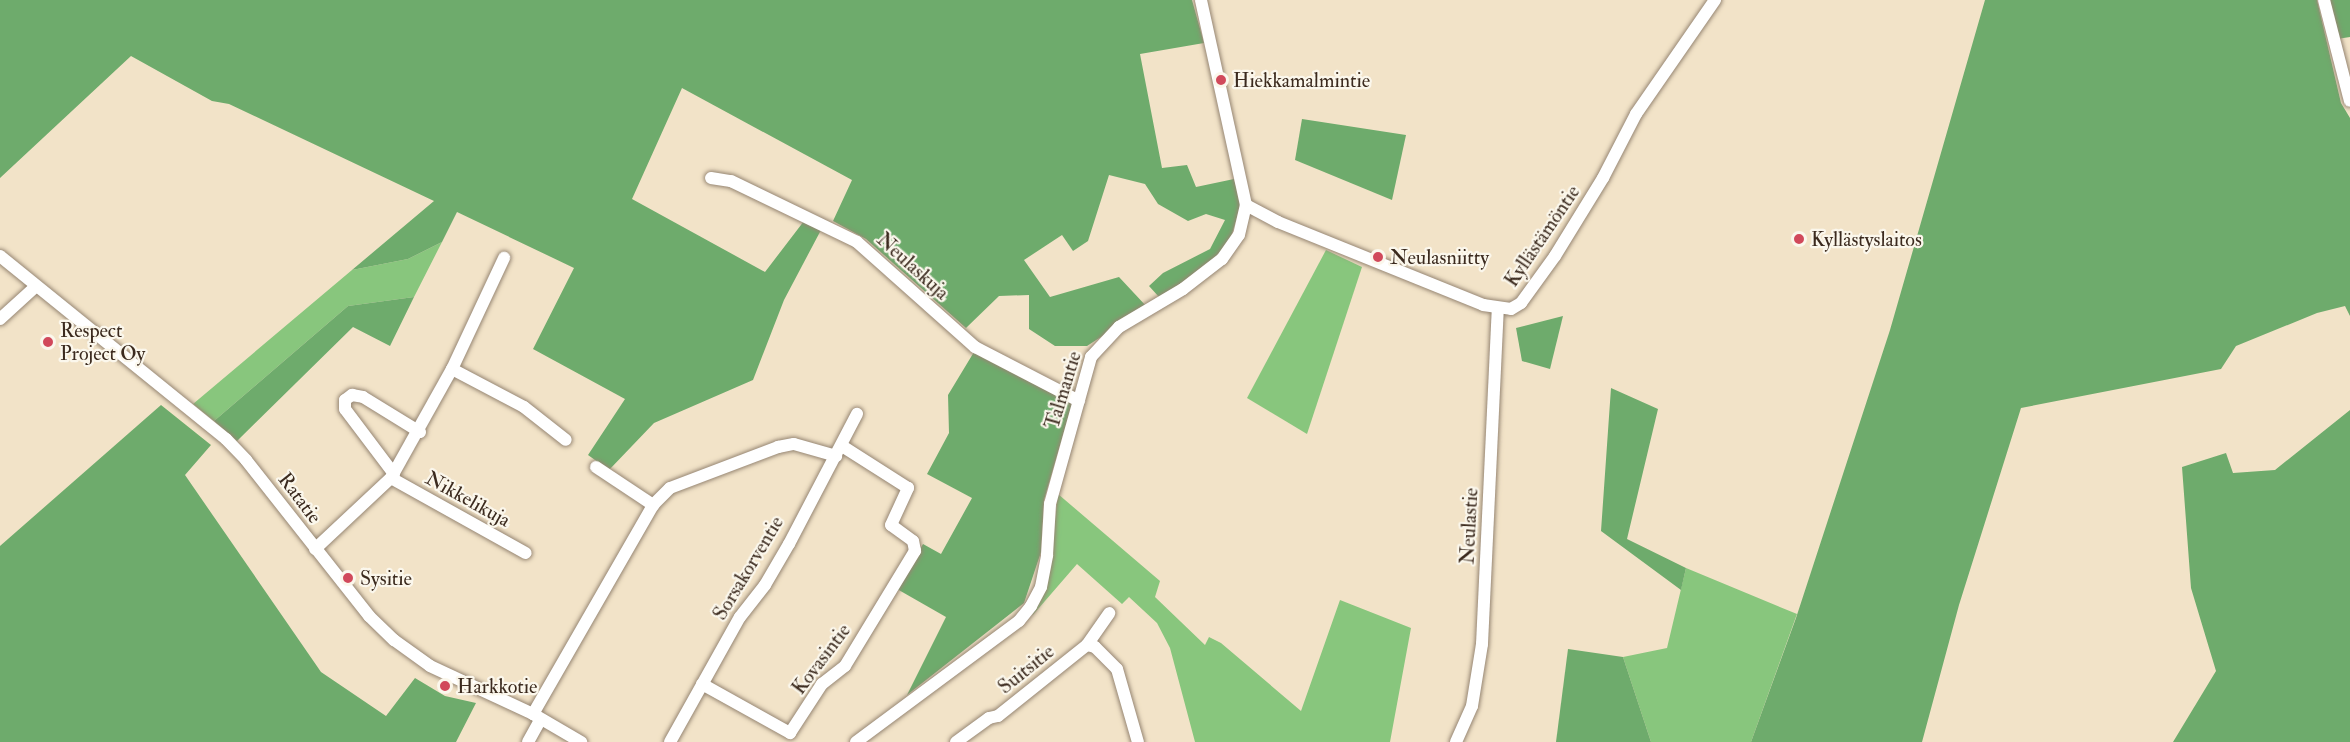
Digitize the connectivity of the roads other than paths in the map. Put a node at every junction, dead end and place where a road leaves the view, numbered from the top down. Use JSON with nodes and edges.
{"nodes":[{"id":1,"x":1201,"y":0,"type":"edge"},
{"id":2,"x":1715,"y":0,"type":"edge"},
{"id":3,"x":2324,"y":0,"type":"edge"},
{"id":4,"x":2350,"y":101,"type":"edge"},
{"id":5,"x":711,"y":178,"type":"dead end"},
{"id":6,"x":1246,"y":205,"type":"junction"},
{"id":7,"x":0,"y":256,"type":"edge"},
{"id":8,"x":504,"y":258,"type":"dead end"},
{"id":9,"x":35,"y":287,"type":"junction"},
{"id":10,"x":1498,"y":309,"type":"junction"},
{"id":11,"x":0,"y":319,"type":"edge"},
{"id":12,"x":452,"y":369,"type":"junction"},
{"id":13,"x":1079,"y":401,"type":"junction"},
{"id":14,"x":857,"y":414,"type":"dead end"},
{"id":15,"x":420,"y":432,"type":"junction"},
{"id":16,"x":566,"y":440,"type":"dead end"},
{"id":17,"x":839,"y":451,"type":"junction"},
{"id":18,"x":596,"y":466,"type":"dead end"},
{"id":19,"x":393,"y":476,"type":"junction"},
{"id":20,"x":653,"y":504,"type":"junction"},
{"id":21,"x":315,"y":549,"type":"junction"},
{"id":22,"x":526,"y":553,"type":"dead end"},
{"id":23,"x":1109,"y":613,"type":"dead end"},
{"id":24,"x":1087,"y":645,"type":"junction"},
{"id":25,"x":702,"y":684,"type":"junction"},
{"id":26,"x":537,"y":716,"type":"junction"},
{"id":27,"x":528,"y":742,"type":"edge"},
{"id":28,"x":581,"y":742,"type":"edge"},
{"id":29,"x":670,"y":742,"type":"edge"},
{"id":30,"x":856,"y":742,"type":"edge"},
{"id":31,"x":956,"y":742,"type":"edge"},
{"id":32,"x":1138,"y":742,"type":"edge"},
{"id":33,"x":1456,"y":742,"type":"edge"}],
"edges":[{"from":1,"to":6,"type":"street","name":"Talmantie"},
{"from":2,"to":10,"type":"street","name":"Kyllästämöntie"},
{"from":3,"to":4,"type":"street"},
{"from":5,"to":13,"type":"street","name":"Neulaskuja"},
{"from":6,"to":10,"type":"street","name":"Kyllästämöntie"},
{"from":6,"to":13,"type":"street","name":"Talmantie"},
{"from":7,"to":9,"type":"street","name":"Ratatie"},
{"from":8,"to":12,"type":"street"},
{"from":9,"to":11,"type":"street"},
{"from":9,"to":21,"type":"street","name":"Ratatie"},
{"from":10,"to":33,"type":"street","name":"Neulastie"},
{"from":12,"to":15,"type":"street"},
{"from":12,"to":16,"type":"street"},
{"from":13,"to":30,"type":"street","name":"Talmantie"},
{"from":14,"to":17,"type":"street","name":"Sorsakorventie"},
{"from":15,"to":19,"type":"street"},
{"from":15,"to":19,"type":"street"},
{"from":17,"to":20,"type":"street"},
{"from":17,"to":25,"type":"street","name":"Sorsakorventie"},
{"from":17,"to":25,"type":"street","name":"Kovasintie"},
{"from":18,"to":20,"type":"street"},
{"from":19,"to":21,"type":"street"},
{"from":19,"to":22,"type":"street","name":"Nikkelikuja"},
{"from":20,"to":26,"type":"street"},
{"from":21,"to":26,"type":"street","name":"Ratatie"},
{"from":23,"to":24,"type":"street","name":"Suitsitie"},
{"from":24,"to":31,"type":"street","name":"Suitsitie"},
{"from":24,"to":32,"type":"street"},
{"from":25,"to":29,"type":"street","name":"Sorsakorventie"},
{"from":26,"to":27,"type":"street"},
{"from":26,"to":28,"type":"street","name":"Ratatie"}]}
